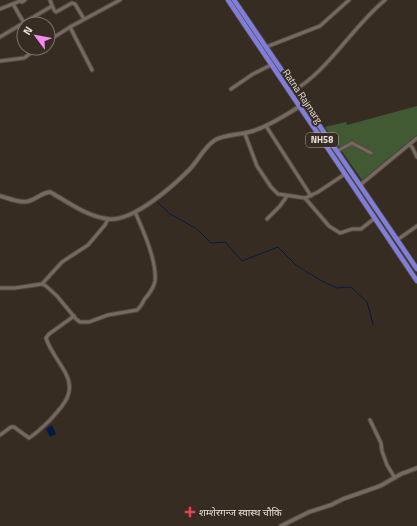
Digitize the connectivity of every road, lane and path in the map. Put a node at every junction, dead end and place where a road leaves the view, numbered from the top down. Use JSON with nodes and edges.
{"nodes":[{"id":1,"x":25,"y":0,"type":"edge"},
{"id":2,"x":50,"y":0,"type":"edge"},
{"id":3,"x":120,"y":0,"type":"edge"},
{"id":4,"x":228,"y":0,"type":"edge"},
{"id":5,"x":234,"y":0,"type":"edge"},
{"id":6,"x":341,"y":0,"type":"edge"},
{"id":7,"x":348,"y":0,"type":"edge"},
{"id":8,"x":385,"y":0,"type":"edge"},
{"id":9,"x":13,"y":4,"type":"junction"},
{"id":10,"x":343,"y":5,"type":"junction"},
{"id":11,"x":52,"y":6,"type":"junction"},
{"id":12,"x":0,"y":9,"type":"edge"},
{"id":13,"x":20,"y":16,"type":"edge"},
{"id":14,"x":36,"y":16,"type":"edge"},
{"id":15,"x":84,"y":19,"type":"junction"},
{"id":16,"x":70,"y":27,"type":"junction"},
{"id":17,"x":16,"y":28,"type":"edge"},
{"id":18,"x":56,"y":36,"type":"edge"},
{"id":19,"x":0,"y":37,"type":"edge"},
{"id":20,"x":266,"y":47,"type":"junction"},
{"id":21,"x":27,"y":56,"type":"edge"},
{"id":22,"x":0,"y":61,"type":"edge"},
{"id":23,"x":271,"y":65,"type":"junction"},
{"id":24,"x":92,"y":70,"type":"dead end"},
{"id":25,"x":231,"y":89,"type":"dead end"},
{"id":26,"x":293,"y":91,"type":"junction"},
{"id":27,"x":304,"y":104,"type":"junction"},
{"id":28,"x":299,"y":107,"type":"junction"},
{"id":29,"x":266,"y":126,"type":"junction"},
{"id":30,"x":245,"y":134,"type":"junction"},
{"id":31,"x":417,"y":138,"type":"edge"},
{"id":32,"x":409,"y":145,"type":"junction"},
{"id":33,"x":337,"y":151,"type":"junction"},
{"id":34,"x":371,"y":153,"type":"dead end"},
{"id":35,"x":417,"y":156,"type":"edge"},
{"id":36,"x":345,"y":174,"type":"junction"},
{"id":37,"x":360,"y":185,"type":"junction"},
{"id":38,"x":0,"y":196,"type":"edge"},
{"id":39,"x":287,"y":196,"type":"junction"},
{"id":40,"x":311,"y":196,"type":"junction"},
{"id":41,"x":305,"y":198,"type":"junction"},
{"id":42,"x":135,"y":212,"type":"junction"},
{"id":43,"x":376,"y":218,"type":"junction"},
{"id":44,"x":108,"y":219,"type":"junction"},
{"id":45,"x":267,"y":219,"type":"dead end"},
{"id":46,"x":417,"y":226,"type":"edge"},
{"id":47,"x":397,"y":240,"type":"junction"},
{"id":48,"x":417,"y":269,"type":"edge"},
{"id":49,"x":417,"y":281,"type":"edge"},
{"id":50,"x":42,"y":284,"type":"junction"},
{"id":51,"x":0,"y":288,"type":"edge"},
{"id":52,"x":74,"y":316,"type":"junction"},
{"id":53,"x":370,"y":420,"type":"dead end"},
{"id":54,"x":0,"y":435,"type":"edge"},
{"id":55,"x":417,"y":468,"type":"edge"},
{"id":56,"x":395,"y":478,"type":"junction"},
{"id":57,"x":281,"y":526,"type":"edge"}],
"edges":[{"from":1,"to":9,"type":"street"},
{"from":2,"to":11,"type":"street"},
{"from":3,"to":15,"type":"street"},
{"from":4,"to":23,"type":"highway","name":"Ratna Rajmarg","number":"NH58"},
{"from":5,"to":20,"type":"highway","name":"Ratna Rajmarg","number":"NH58"},
{"from":6,"to":10,"type":"street"},
{"from":7,"to":10,"type":"street"},
{"from":8,"to":26,"type":"street"},
{"from":9,"to":12,"type":"street"},
{"from":9,"to":13,"type":"street"},
{"from":10,"to":20,"type":"street"},
{"from":11,"to":14,"type":"street"},
{"from":11,"to":15,"type":"street"},
{"from":15,"to":16,"type":"street"},
{"from":16,"to":18,"type":"street"},
{"from":16,"to":24,"type":"street"},
{"from":17,"to":19,"type":"street"},
{"from":20,"to":26,"type":"highway","name":"Ratna Rajmarg","number":"NH58"},
{"from":21,"to":22,"type":"street"},
{"from":23,"to":25,"type":"street"},
{"from":23,"to":26,"type":"highway","name":"Ratna Rajmarg","number":"NH58"},
{"from":26,"to":27,"type":"highway","name":"Ratna Rajmarg","number":"NH58"},
{"from":26,"to":28,"type":"highway","name":"Ratna Rajmarg","number":"NH58"},
{"from":27,"to":28,"type":"street"},
{"from":27,"to":33,"type":"highway","name":"Ratna Rajmarg","number":"NH58"},
{"from":28,"to":29,"type":"street"},
{"from":28,"to":36,"type":"highway","name":"Ratna Rajmarg","number":"NH58"},
{"from":29,"to":30,"type":"street"},
{"from":29,"to":40,"type":"street"},
{"from":30,"to":39,"type":"street"},
{"from":30,"to":42,"type":"street"},
{"from":31,"to":32,"type":"street"},
{"from":32,"to":35,"type":"street"},
{"from":32,"to":37,"type":"street"},
{"from":33,"to":34,"type":"street"},
{"from":33,"to":37,"type":"highway","name":"Ratna Rajmarg","number":"NH58"},
{"from":36,"to":40,"type":"street"},
{"from":36,"to":43,"type":"highway","name":"Ratna Rajmarg","number":"NH58"},
{"from":37,"to":47,"type":"highway","name":"Ratna Rajmarg","number":"NH58"},
{"from":38,"to":44,"type":"street"},
{"from":39,"to":41,"type":"street"},
{"from":39,"to":45,"type":"street"},
{"from":40,"to":41,"type":"street"},
{"from":41,"to":43,"type":"street"},
{"from":42,"to":44,"type":"street"},
{"from":42,"to":52,"type":"street"},
{"from":43,"to":49,"type":"highway","name":"Ratna Rajmarg","number":"NH58"},
{"from":44,"to":50,"type":"street"},
{"from":46,"to":47,"type":"street"},
{"from":47,"to":48,"type":"highway","name":"Ratna Rajmarg","number":"NH58"},
{"from":50,"to":51,"type":"street"},
{"from":50,"to":52,"type":"street"},
{"from":52,"to":54,"type":"street"},
{"from":53,"to":56,"type":"street"},
{"from":55,"to":56,"type":"street"},
{"from":56,"to":57,"type":"street"}]}
